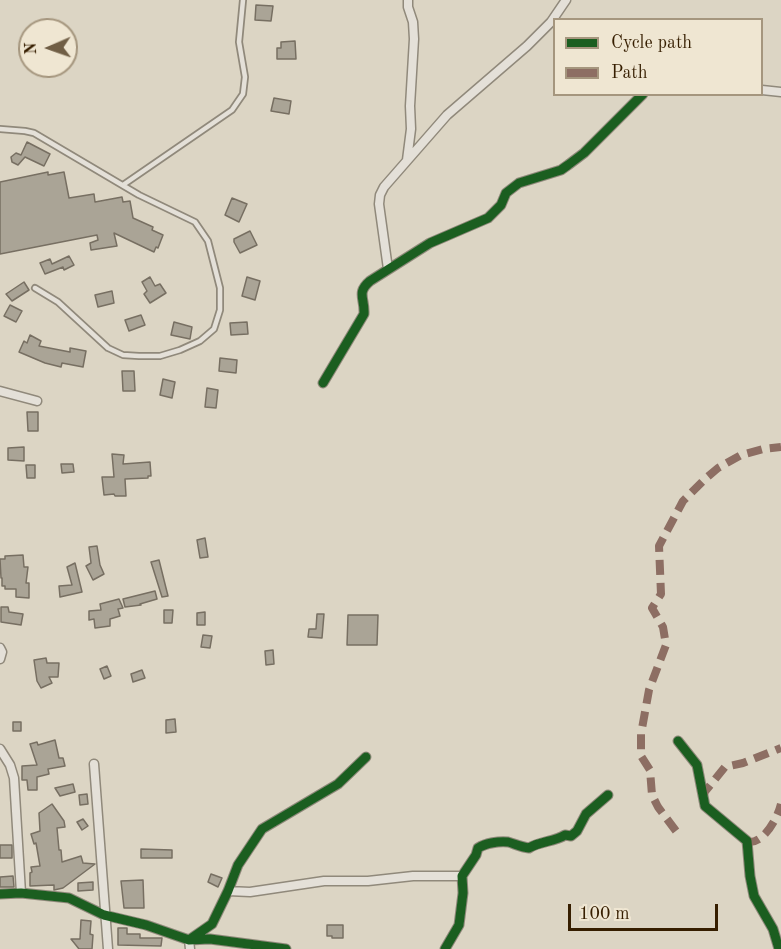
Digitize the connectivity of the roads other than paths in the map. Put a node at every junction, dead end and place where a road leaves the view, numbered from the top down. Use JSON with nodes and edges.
{"nodes":[{"id":1,"x":243,"y":0,"type":"edge"},
{"id":2,"x":408,"y":0,"type":"edge"},
{"id":3,"x":566,"y":0,"type":"edge"},
{"id":4,"x":554,"y":18,"type":"edge"},
{"id":5,"x":553,"y":19,"type":"edge"},
{"id":6,"x":763,"y":90,"type":"edge"},
{"id":7,"x":781,"y":92,"type":"edge"},
{"id":8,"x":641,"y":96,"type":"edge"},
{"id":9,"x":0,"y":129,"type":"edge"},
{"id":10,"x":407,"y":161,"type":"junction"},
{"id":11,"x":123,"y":185,"type":"junction"},
{"id":12,"x":388,"y":269,"type":"junction"},
{"id":13,"x":35,"y":288,"type":"dead end"},
{"id":14,"x":323,"y":383,"type":"dead end"},
{"id":15,"x":0,"y":391,"type":"edge"},
{"id":16,"x":37,"y":401,"type":"dead end"},
{"id":17,"x":0,"y":648,"type":"edge"},
{"id":18,"x":0,"y":659,"type":"edge"},
{"id":19,"x":678,"y":741,"type":"dead end"},
{"id":20,"x":0,"y":749,"type":"edge"},
{"id":21,"x":366,"y":757,"type":"dead end"},
{"id":22,"x":94,"y":764,"type":"dead end"},
{"id":23,"x":608,"y":795,"type":"dead end"},
{"id":24,"x":462,"y":876,"type":"junction"},
{"id":25,"x":228,"y":891,"type":"junction"},
{"id":26,"x":21,"y":893,"type":"junction"},
{"id":27,"x":0,"y":894,"type":"edge"},
{"id":28,"x":105,"y":915,"type":"junction"},
{"id":29,"x":189,"y":945,"type":"edge"},
{"id":30,"x":270,"y":948,"type":"edge"},
{"id":31,"x":108,"y":949,"type":"edge"},
{"id":32,"x":286,"y":949,"type":"edge"},
{"id":33,"x":445,"y":949,"type":"edge"},
{"id":34,"x":779,"y":949,"type":"edge"}],
"edges":[{"from":1,"to":11,"type":"lane"},
{"from":2,"to":10,"type":"street"},
{"from":3,"to":4,"type":"street"},
{"from":5,"to":10,"type":"street"},
{"from":6,"to":7,"type":"street"},
{"from":8,"to":12,"type":"street"},
{"from":9,"to":11,"type":"lane"},
{"from":10,"to":12,"type":"street"},
{"from":11,"to":13,"type":"lane"},
{"from":12,"to":14,"type":"street"},
{"from":15,"to":16,"type":"street"},
{"from":17,"to":18,"type":"street"},
{"from":19,"to":34,"type":"street"},
{"from":20,"to":26,"type":"street"},
{"from":21,"to":25,"type":"street"},
{"from":22,"to":28,"type":"street"},
{"from":23,"to":24,"type":"street"},
{"from":24,"to":25,"type":"street"},
{"from":24,"to":33,"type":"street"},
{"from":25,"to":29,"type":"street"},
{"from":26,"to":27,"type":"street"},
{"from":26,"to":28,"type":"street"},
{"from":28,"to":29,"type":"street"},
{"from":28,"to":31,"type":"street"},
{"from":29,"to":30,"type":"street"},
{"from":30,"to":32,"type":"street"}]}
